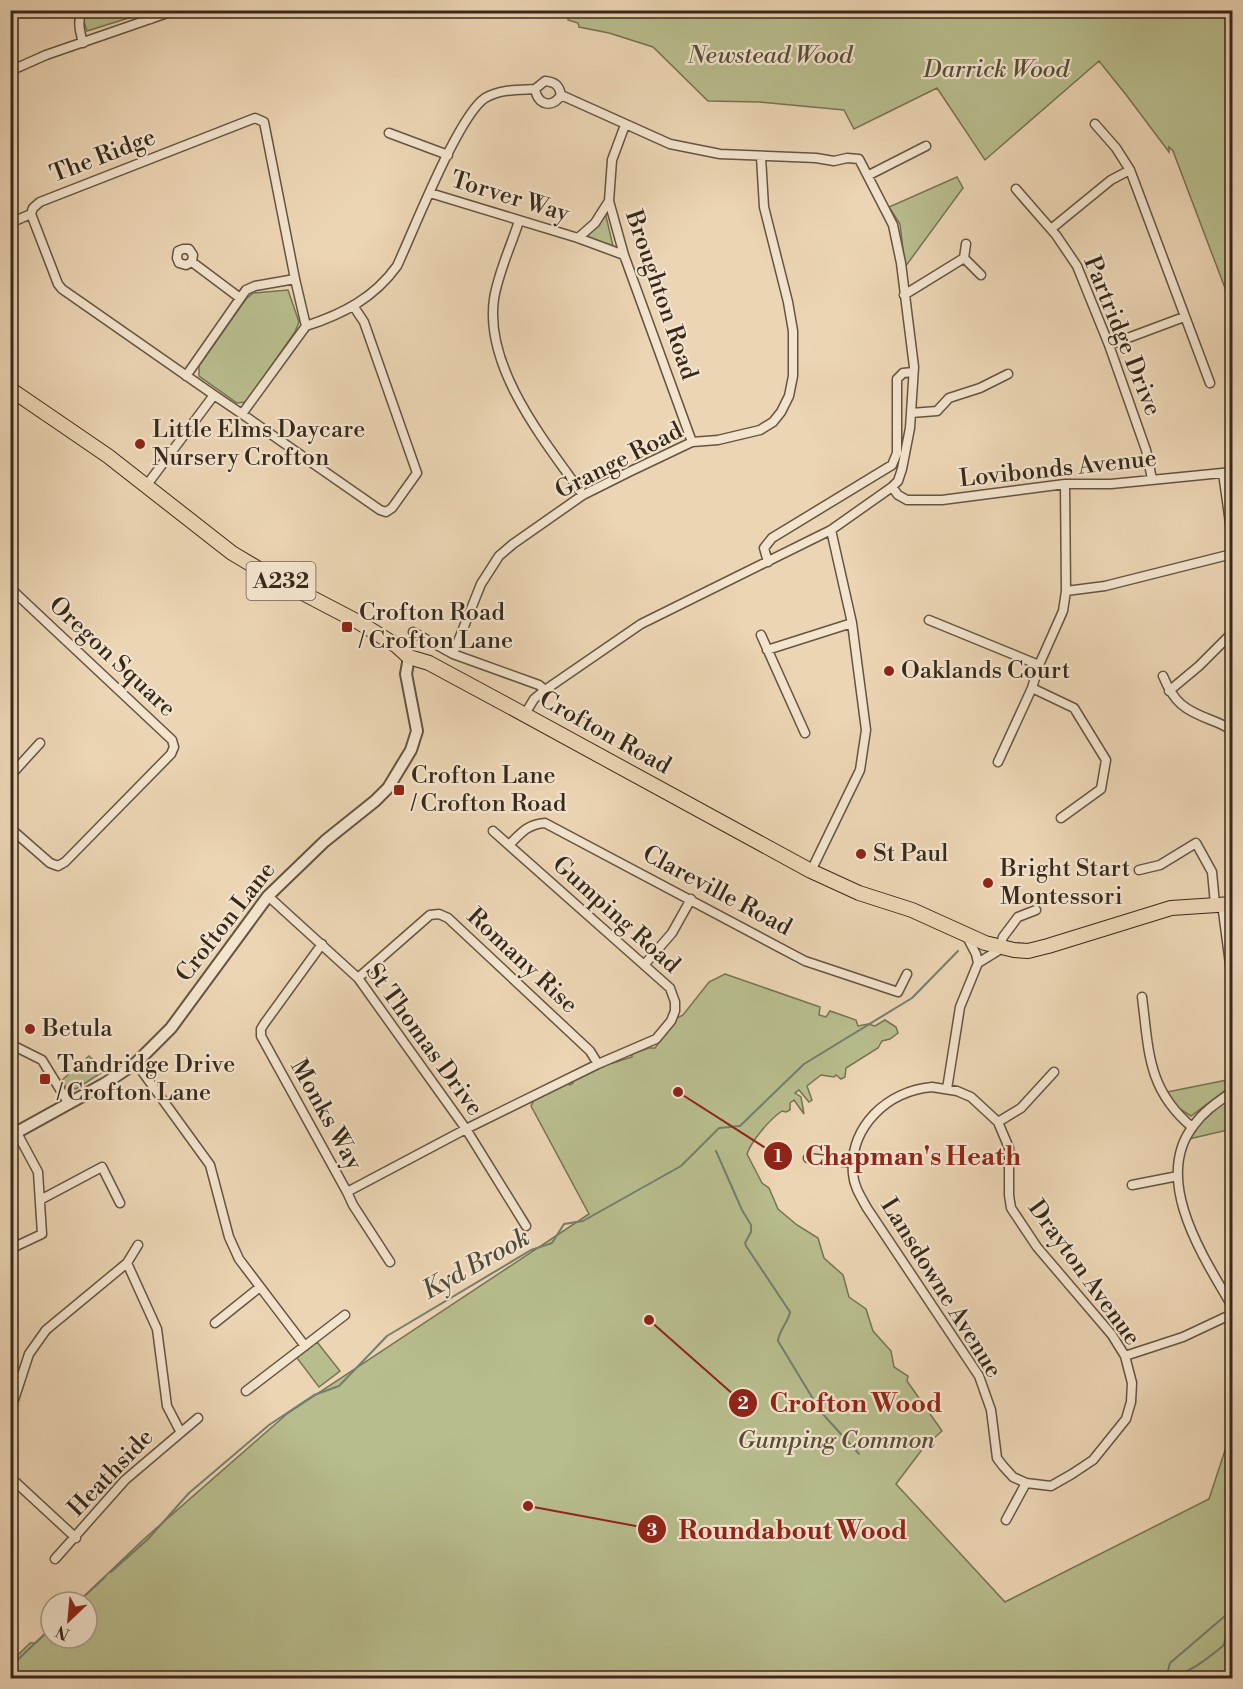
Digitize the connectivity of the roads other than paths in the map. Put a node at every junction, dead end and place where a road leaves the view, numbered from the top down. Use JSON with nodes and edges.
{"nodes":[{"id":1,"x":82,"y":10,"type":"edge"},
{"id":2,"x":176,"y":10,"type":"edge"},
{"id":3,"x":148,"y":15,"type":"edge"},
{"id":4,"x":83,"y":43,"type":"junction"},
{"id":5,"x":10,"y":71,"type":"edge"},
{"id":6,"x":535,"y":89,"type":"junction"},
{"id":7,"x":561,"y":94,"type":"junction"},
{"id":8,"x":625,"y":124,"type":"junction"},
{"id":9,"x":1095,"y":124,"type":"dead end"},
{"id":10,"x":389,"y":133,"type":"dead end"},
{"id":11,"x":926,"y":146,"type":"dead end"},
{"id":12,"x":448,"y":155,"type":"junction"},
{"id":13,"x":761,"y":157,"type":"junction"},
{"id":14,"x":1130,"y":170,"type":"junction"},
{"id":15,"x":869,"y":175,"type":"junction"},
{"id":16,"x":1017,"y":189,"type":"dead end"},
{"id":17,"x":430,"y":193,"type":"junction"},
{"id":18,"x":609,"y":201,"type":"junction"},
{"id":19,"x":31,"y":214,"type":"junction"},
{"id":20,"x":519,"y":221,"type":"junction"},
{"id":21,"x":10,"y":223,"type":"edge"},
{"id":22,"x":1051,"y":229,"type":"junction"},
{"id":23,"x":578,"y":238,"type":"junction"},
{"id":24,"x":966,"y":244,"type":"dead end"},
{"id":25,"x":624,"y":255,"type":"junction"},
{"id":26,"x":964,"y":258,"type":"junction"},
{"id":27,"x":192,"y":262,"type":"dead end"},
{"id":28,"x":981,"y":275,"type":"dead end"},
{"id":29,"x":295,"y":279,"type":"junction"},
{"id":30,"x":904,"y":294,"type":"junction"},
{"id":31,"x":240,"y":298,"type":"junction"},
{"id":32,"x":354,"y":307,"type":"junction"},
{"id":33,"x":1184,"y":317,"type":"junction"},
{"id":34,"x":306,"y":326,"type":"junction"},
{"id":35,"x":1109,"y":345,"type":"junction"},
{"id":36,"x":913,"y":372,"type":"junction"},
{"id":37,"x":1008,"y":374,"type":"dead end"},
{"id":38,"x":186,"y":376,"type":"junction"},
{"id":39,"x":1210,"y":383,"type":"dead end"},
{"id":40,"x":10,"y":389,"type":"edge"},
{"id":41,"x":214,"y":395,"type":"junction"},
{"id":42,"x":911,"y":413,"type":"junction"},
{"id":43,"x":242,"y":414,"type":"junction"},
{"id":44,"x":692,"y":442,"type":"junction"},
{"id":45,"x":1228,"y":473,"type":"edge"},
{"id":46,"x":1152,"y":479,"type":"junction"},
{"id":47,"x":1065,"y":484,"type":"junction"},
{"id":48,"x":146,"y":486,"type":"junction"},
{"id":49,"x":892,"y":487,"type":"junction"},
{"id":50,"x":583,"y":495,"type":"junction"},
{"id":51,"x":831,"y":530,"type":"junction"},
{"id":52,"x":1233,"y":537,"type":"edge"},
{"id":53,"x":1233,"y":554,"type":"edge"},
{"id":54,"x":768,"y":562,"type":"junction"},
{"id":55,"x":10,"y":588,"type":"edge"},
{"id":56,"x":1066,"y":591,"type":"junction"},
{"id":57,"x":929,"y":620,"type":"dead end"},
{"id":58,"x":852,"y":623,"type":"junction"},
{"id":59,"x":413,"y":632,"type":"dead end"},
{"id":60,"x":1233,"y":633,"type":"edge"},
{"id":61,"x":760,"y":635,"type":"dead end"},
{"id":62,"x":767,"y":650,"type":"junction"},
{"id":63,"x":453,"y":654,"type":"junction"},
{"id":64,"x":409,"y":657,"type":"junction"},
{"id":65,"x":1040,"y":665,"type":"junction"},
{"id":66,"x":1163,"y":676,"type":"dead end"},
{"id":67,"x":1032,"y":688,"type":"junction"},
{"id":68,"x":545,"y":690,"type":"junction"},
{"id":69,"x":1169,"y":691,"type":"junction"},
{"id":70,"x":525,"y":714,"type":"junction"},
{"id":71,"x":1233,"y":731,"type":"edge"},
{"id":72,"x":805,"y":733,"type":"dead end"},
{"id":73,"x":40,"y":743,"type":"dead end"},
{"id":74,"x":998,"y":762,"type":"dead end"},
{"id":75,"x":10,"y":776,"type":"edge"},
{"id":76,"x":1061,"y":818,"type":"dead end"},
{"id":77,"x":10,"y":828,"type":"edge"},
{"id":78,"x":493,"y":831,"type":"dead end"},
{"id":79,"x":509,"y":845,"type":"junction"},
{"id":80,"x":1139,"y":870,"type":"dead end"},
{"id":81,"x":811,"y":872,"type":"junction"},
{"id":82,"x":268,"y":896,"type":"junction"},
{"id":83,"x":692,"y":899,"type":"junction"},
{"id":84,"x":1223,"y":904,"type":"edge"},
{"id":85,"x":1036,"y":910,"type":"dead end"},
{"id":86,"x":966,"y":935,"type":"junction"},
{"id":87,"x":322,"y":944,"type":"junction"},
{"id":88,"x":1000,"y":947,"type":"junction"},
{"id":89,"x":978,"y":963,"type":"junction"},
{"id":90,"x":644,"y":965,"type":"junction"},
{"id":91,"x":907,"y":974,"type":"dead end"},
{"id":92,"x":358,"y":978,"type":"junction"},
{"id":93,"x":1233,"y":979,"type":"edge"},
{"id":94,"x":1142,"y":996,"type":"dead end"},
{"id":95,"x":10,"y":1044,"type":"edge"},
{"id":96,"x":136,"y":1063,"type":"junction"},
{"id":97,"x":598,"y":1064,"type":"junction"},
{"id":98,"x":1054,"y":1072,"type":"dead end"},
{"id":99,"x":947,"y":1089,"type":"junction"},
{"id":100,"x":1233,"y":1092,"type":"edge"},
{"id":101,"x":69,"y":1104,"type":"junction"},
{"id":102,"x":998,"y":1122,"type":"junction"},
{"id":103,"x":1192,"y":1127,"type":"junction"},
{"id":104,"x":466,"y":1129,"type":"junction"},
{"id":105,"x":14,"y":1135,"type":"edge"},
{"id":106,"x":808,"y":1158,"type":"dead end"},
{"id":107,"x":854,"y":1162,"type":"junction"},
{"id":108,"x":1178,"y":1176,"type":"junction"},
{"id":109,"x":1131,"y":1185,"type":"dead end"},
{"id":110,"x":346,"y":1192,"type":"junction"},
{"id":111,"x":40,"y":1200,"type":"junction"},
{"id":112,"x":120,"y":1203,"type":"dead end"},
{"id":113,"x":526,"y":1226,"type":"dead end"},
{"id":114,"x":138,"y":1245,"type":"dead end"},
{"id":115,"x":10,"y":1249,"type":"edge"},
{"id":116,"x":390,"y":1262,"type":"dead end"},
{"id":117,"x":127,"y":1263,"type":"junction"},
{"id":118,"x":260,"y":1287,"type":"junction"},
{"id":119,"x":1233,"y":1306,"type":"edge"},
{"id":120,"x":1233,"y":1314,"type":"edge"},
{"id":121,"x":345,"y":1315,"type":"dead end"},
{"id":122,"x":214,"y":1323,"type":"dead end"},
{"id":123,"x":305,"y":1346,"type":"junction"},
{"id":124,"x":1125,"y":1356,"type":"junction"},
{"id":125,"x":246,"y":1391,"type":"dead end"},
{"id":126,"x":10,"y":1412,"type":"edge"},
{"id":127,"x":198,"y":1418,"type":"dead end"},
{"id":128,"x":180,"y":1431,"type":"junction"},
{"id":129,"x":10,"y":1477,"type":"edge"},
{"id":130,"x":1026,"y":1483,"type":"junction"},
{"id":131,"x":1006,"y":1520,"type":"dead end"},
{"id":132,"x":76,"y":1538,"type":"junction"},
{"id":133,"x":55,"y":1559,"type":"dead end"}],
"edges":[{"from":1,"to":4,"type":"street"},
{"from":2,"to":3,"type":"street"},
{"from":3,"to":4,"type":"street"},
{"from":4,"to":5,"type":"street"},
{"from":6,"to":7,"type":"street"},
{"from":6,"to":7,"type":"street"},
{"from":6,"to":12,"type":"street"},
{"from":7,"to":8,"type":"street"},
{"from":8,"to":13,"type":"street"},
{"from":8,"to":18,"type":"street","name":"Broughton Road"},
{"from":9,"to":14,"type":"street"},
{"from":10,"to":12,"type":"street"},
{"from":11,"to":15,"type":"street"},
{"from":12,"to":17,"type":"street"},
{"from":13,"to":15,"type":"street"},
{"from":13,"to":44,"type":"street","name":"Grange Road"},
{"from":14,"to":22,"type":"street"},
{"from":14,"to":33,"type":"street"},
{"from":15,"to":30,"type":"street"},
{"from":16,"to":22,"type":"street","name":"Partridge Drive"},
{"from":17,"to":20,"type":"street","name":"Torver Way"},
{"from":17,"to":32,"type":"street"},
{"from":18,"to":23,"type":"street","name":"Torver Way"},
{"from":18,"to":25,"type":"street","name":"Broughton Road"},
{"from":19,"to":21,"type":"street"},
{"from":19,"to":29,"type":"street","name":"The Ridge"},
{"from":19,"to":38,"type":"street","name":"The Ridge"},
{"from":20,"to":23,"type":"street","name":"Torver Way"},
{"from":20,"to":50,"type":"street"},
{"from":22,"to":35,"type":"street","name":"Partridge Drive"},
{"from":23,"to":25,"type":"street","name":"Torver Way"},
{"from":24,"to":26,"type":"street"},
{"from":25,"to":44,"type":"street","name":"Broughton Road"},
{"from":26,"to":28,"type":"street"},
{"from":26,"to":30,"type":"street"},
{"from":27,"to":31,"type":"street"},
{"from":29,"to":31,"type":"street"},
{"from":29,"to":34,"type":"street"},
{"from":30,"to":36,"type":"street"},
{"from":31,"to":38,"type":"street"},
{"from":32,"to":34,"type":"street"},
{"from":32,"to":43,"type":"street","name":"The Ridge"},
{"from":33,"to":35,"type":"street"},
{"from":33,"to":39,"type":"street"},
{"from":34,"to":43,"type":"street"},
{"from":35,"to":46,"type":"street","name":"Partridge Drive"},
{"from":36,"to":42,"type":"street"},
{"from":36,"to":54,"type":"street"},
{"from":37,"to":42,"type":"street"},
{"from":38,"to":41,"type":"street","name":"The Ridge"},
{"from":40,"to":48,"type":"main road","name":"Crofton Road","number":"A232"},
{"from":41,"to":43,"type":"street","name":"The Ridge"},
{"from":41,"to":48,"type":"street"},
{"from":42,"to":49,"type":"street"},
{"from":44,"to":50,"type":"street","name":"Grange Road"},
{"from":45,"to":46,"type":"street","name":"Lovibonds Avenue"},
{"from":45,"to":52,"type":"street"},
{"from":46,"to":47,"type":"street","name":"Lovibonds Avenue"},
{"from":47,"to":49,"type":"street","name":"Lovibonds Avenue"},
{"from":47,"to":56,"type":"street"},
{"from":48,"to":64,"type":"main road","name":"Crofton Road","number":"A232"},
{"from":49,"to":51,"type":"street"},
{"from":50,"to":63,"type":"street","name":"Grange Road"},
{"from":51,"to":54,"type":"street"},
{"from":51,"to":58,"type":"street"},
{"from":53,"to":56,"type":"street"},
{"from":54,"to":68,"type":"street"},
{"from":55,"to":77,"type":"street","name":"Oregon Square"},
{"from":56,"to":65,"type":"street"},
{"from":57,"to":65,"type":"street"},
{"from":58,"to":62,"type":"street"},
{"from":58,"to":81,"type":"street"},
{"from":59,"to":63,"type":"street"},
{"from":60,"to":69,"type":"street"},
{"from":61,"to":62,"type":"street"},
{"from":62,"to":72,"type":"street"},
{"from":63,"to":68,"type":"street"},
{"from":64,"to":70,"type":"main road","name":"Crofton Road","number":"A232"},
{"from":64,"to":82,"type":"street","name":"Crofton Lane"},
{"from":65,"to":67,"type":"street"},
{"from":66,"to":69,"type":"street"},
{"from":67,"to":74,"type":"street"},
{"from":67,"to":76,"type":"street"},
{"from":68,"to":70,"type":"street"},
{"from":69,"to":71,"type":"street"},
{"from":70,"to":81,"type":"main road","name":"Crofton Road","number":"A232"},
{"from":73,"to":75,"type":"street"},
{"from":78,"to":79,"type":"street","name":"Gumping Road"},
{"from":79,"to":83,"type":"street","name":"Clareville Road"},
{"from":79,"to":90,"type":"street","name":"Gumping Road"},
{"from":80,"to":84,"type":"street"},
{"from":81,"to":86,"type":"main road","name":"Crofton Road","number":"A232"},
{"from":82,"to":87,"type":"street","name":"St Thomas Drive"},
{"from":82,"to":96,"type":"street","name":"Crofton Lane"},
{"from":83,"to":90,"type":"street"},
{"from":83,"to":91,"type":"street","name":"Clareville Road"},
{"from":84,"to":88,"type":"main road","name":"Crofton Road","number":"A232"},
{"from":84,"to":93,"type":"street"},
{"from":85,"to":88,"type":"street"},
{"from":86,"to":88,"type":"main road","name":"Crofton Road","number":"A232"},
{"from":86,"to":89,"type":"street"},
{"from":87,"to":92,"type":"street","name":"St Thomas Drive"},
{"from":87,"to":110,"type":"street","name":"Monks Way"},
{"from":88,"to":89,"type":"street"},
{"from":89,"to":99,"type":"street"},
{"from":90,"to":97,"type":"street","name":"Gumping Road"},
{"from":92,"to":97,"type":"street","name":"Romany Rise"},
{"from":92,"to":104,"type":"street","name":"St Thomas Drive"},
{"from":94,"to":103,"type":"street"},
{"from":95,"to":101,"type":"street"},
{"from":96,"to":101,"type":"street","name":"Crofton Lane"},
{"from":96,"to":118,"type":"street"},
{"from":97,"to":104,"type":"street"},
{"from":98,"to":102,"type":"street"},
{"from":99,"to":102,"type":"street","name":"Drayton Avenue"},
{"from":99,"to":107,"type":"street","name":"Lansdowne Avenue"},
{"from":100,"to":103,"type":"street"},
{"from":101,"to":105,"type":"street","name":"Crofton Lane"},
{"from":102,"to":124,"type":"street","name":"Drayton Avenue"},
{"from":103,"to":108,"type":"street"},
{"from":104,"to":110,"type":"street","name":"Monks Way"},
{"from":104,"to":113,"type":"street","name":"St Thomas Drive"},
{"from":105,"to":111,"type":"street"},
{"from":106,"to":107,"type":"street"},
{"from":107,"to":130,"type":"street","name":"Lansdowne Avenue"},
{"from":108,"to":109,"type":"street"},
{"from":108,"to":119,"type":"street"},
{"from":110,"to":116,"type":"street"},
{"from":111,"to":112,"type":"street"},
{"from":111,"to":115,"type":"street"},
{"from":114,"to":117,"type":"street"},
{"from":117,"to":126,"type":"street"},
{"from":117,"to":128,"type":"street"},
{"from":118,"to":122,"type":"street"},
{"from":118,"to":123,"type":"street"},
{"from":120,"to":124,"type":"street"},
{"from":121,"to":123,"type":"street"},
{"from":123,"to":125,"type":"street"},
{"from":124,"to":130,"type":"street","name":"Drayton Avenue"},
{"from":127,"to":128,"type":"street","name":"Heathside"},
{"from":128,"to":132,"type":"street","name":"Heathside"},
{"from":129,"to":132,"type":"street"},
{"from":130,"to":131,"type":"street"},
{"from":132,"to":133,"type":"street","name":"Heathside"}]}
